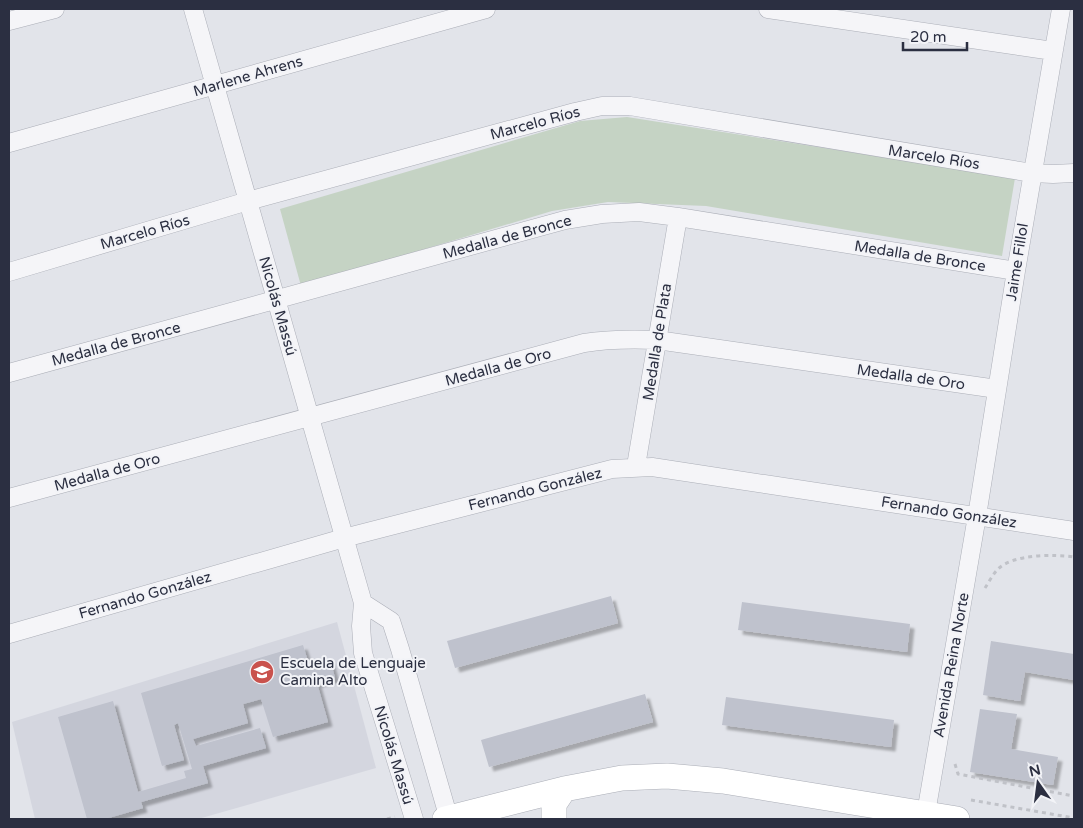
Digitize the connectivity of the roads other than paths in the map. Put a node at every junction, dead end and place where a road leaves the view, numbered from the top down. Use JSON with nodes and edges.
{"nodes":[{"id":1,"x":55,"y":9,"type":"edge"},
{"id":2,"x":193,"y":9,"type":"edge"},
{"id":3,"x":486,"y":9,"type":"edge"},
{"id":4,"x":768,"y":9,"type":"edge"},
{"id":5,"x":1061,"y":9,"type":"edge"},
{"id":6,"x":9,"y":21,"type":"edge"},
{"id":7,"x":1053,"y":51,"type":"junction"},
{"id":8,"x":214,"y":85,"type":"junction"},
{"id":9,"x":9,"y":143,"type":"edge"},
{"id":10,"x":1074,"y":172,"type":"edge"},
{"id":11,"x":1032,"y":173,"type":"junction"},
{"id":12,"x":248,"y":201,"type":"junction"},
{"id":13,"x":678,"y":217,"type":"junction"},
{"id":14,"x":1016,"y":271,"type":"junction"},
{"id":15,"x":9,"y":272,"type":"edge"},
{"id":16,"x":276,"y":300,"type":"junction"},
{"id":17,"x":657,"y":340,"type":"junction"},
{"id":18,"x":9,"y":373,"type":"edge"},
{"id":19,"x":997,"y":389,"type":"junction"},
{"id":20,"x":310,"y":418,"type":"junction"},
{"id":21,"x":636,"y":466,"type":"junction"},
{"id":22,"x":9,"y":498,"type":"edge"},
{"id":23,"x":977,"y":516,"type":"junction"},
{"id":24,"x":1074,"y":531,"type":"edge"},
{"id":25,"x":344,"y":538,"type":"junction"},
{"id":26,"x":363,"y":603,"type":"junction"},
{"id":27,"x":9,"y":634,"type":"edge"},
{"id":28,"x":564,"y":789,"type":"junction"},
{"id":29,"x":962,"y":809,"type":"edge"},
{"id":30,"x":926,"y":817,"type":"edge"},
{"id":31,"x":414,"y":819,"type":"edge"},
{"id":32,"x":448,"y":819,"type":"edge"},
{"id":33,"x":554,"y":819,"type":"edge"}],
"edges":[{"from":1,"to":6,"type":"street"},
{"from":2,"to":8,"type":"street","name":"Nicolás Massú"},
{"from":3,"to":8,"type":"street","name":"Marlene Ahrens"},
{"from":4,"to":7,"type":"street"},
{"from":5,"to":7,"type":"street","name":"Jaime Fillol"},
{"from":7,"to":11,"type":"street","name":"Jaime Fillol"},
{"from":8,"to":9,"type":"street","name":"Marlene Ahrens"},
{"from":8,"to":12,"type":"street","name":"Nicolás Massú"},
{"from":10,"to":11,"type":"street","name":"Marcelo Ríos"},
{"from":11,"to":12,"type":"street","name":"Marcelo Ríos"},
{"from":11,"to":14,"type":"street","name":"Jaime Fillol"},
{"from":12,"to":15,"type":"street","name":"Marcelo Ríos"},
{"from":12,"to":16,"type":"street","name":"Nicolás Massú"},
{"from":13,"to":14,"type":"street","name":"Medalla de Bronce"},
{"from":13,"to":16,"type":"street","name":"Medalla de Bronce"},
{"from":13,"to":17,"type":"street","name":"Medalla de Plata"},
{"from":14,"to":19,"type":"street","name":"Jaime Fillol"},
{"from":16,"to":18,"type":"street","name":"Medalla de Bronce"},
{"from":16,"to":20,"type":"street","name":"Nicolás Massú"},
{"from":17,"to":19,"type":"street","name":"Medalla de Oro"},
{"from":17,"to":20,"type":"street","name":"Medalla de Oro"},
{"from":17,"to":21,"type":"street","name":"Medalla de Plata"},
{"from":19,"to":23,"type":"street","name":"Jaime Fillol"},
{"from":20,"to":22,"type":"street","name":"Medalla de Oro"},
{"from":20,"to":25,"type":"street","name":"Nicolás Massú"},
{"from":21,"to":23,"type":"street","name":"Fernando González"},
{"from":21,"to":25,"type":"street","name":"Fernando González"},
{"from":23,"to":24,"type":"street","name":"Fernando González"},
{"from":23,"to":30,"type":"street","name":"Avenida Reina Norte"},
{"from":25,"to":26,"type":"street","name":"Nicolás Massú"},
{"from":25,"to":27,"type":"street","name":"Fernando González"},
{"from":26,"to":31,"type":"street","name":"Nicolás Massú"},
{"from":26,"to":32,"type":"street"},
{"from":28,"to":30,"type":"street"},
{"from":28,"to":32,"type":"street"},
{"from":28,"to":33,"type":"street"},
{"from":29,"to":30,"type":"street"}]}
